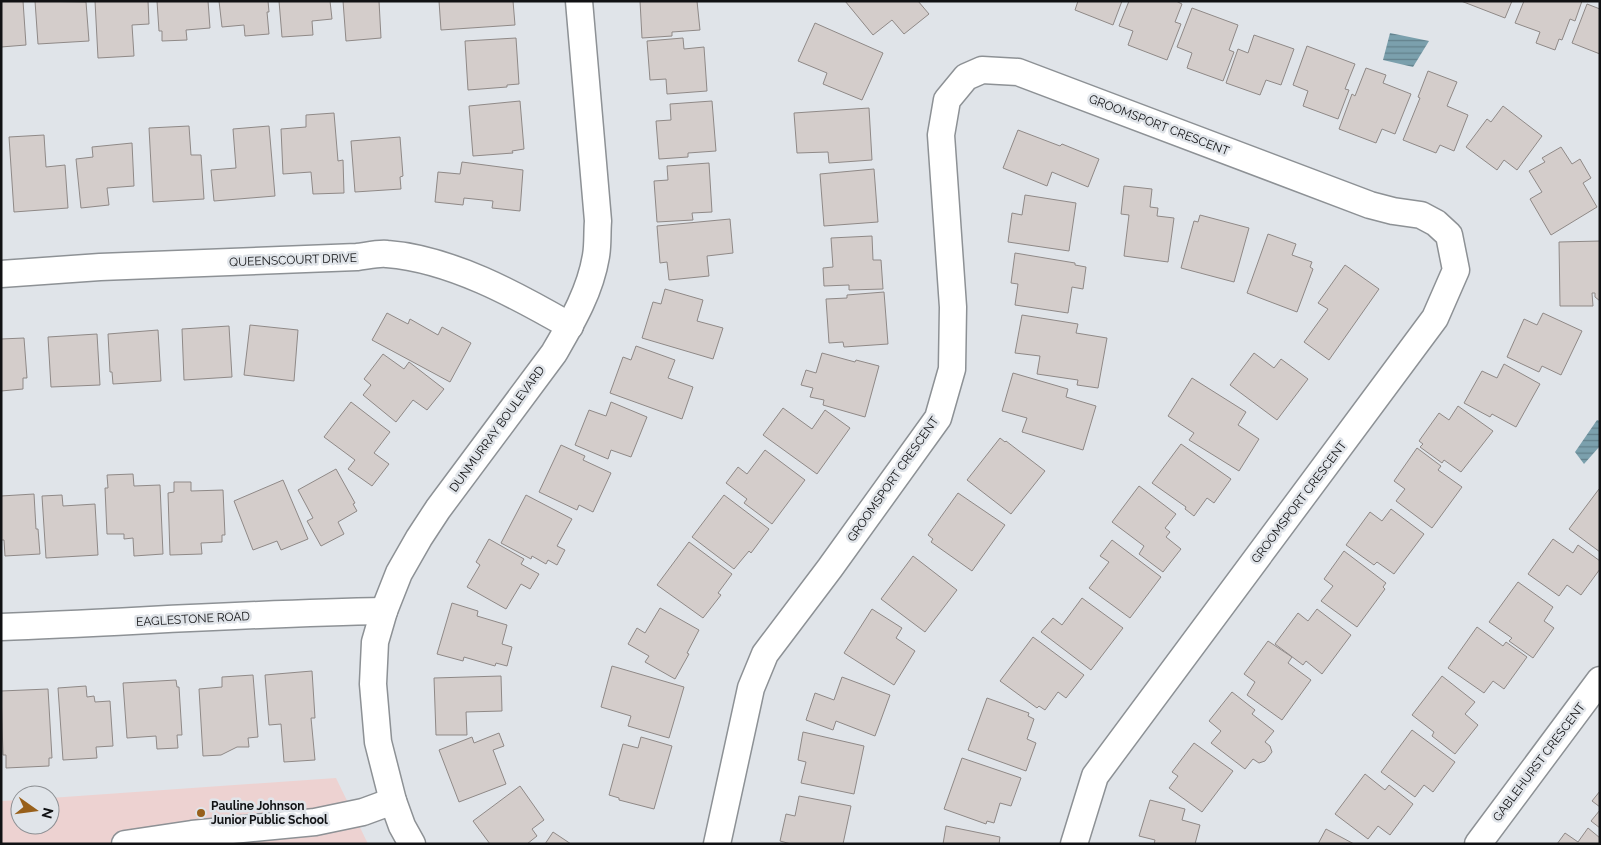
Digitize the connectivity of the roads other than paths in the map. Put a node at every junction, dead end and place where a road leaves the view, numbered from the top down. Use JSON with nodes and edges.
{"nodes":[{"id":1,"x":579,"y":1,"type":"edge"},
{"id":2,"x":1,"y":274,"type":"edge"},
{"id":3,"x":570,"y":326,"type":"junction"},
{"id":4,"x":384,"y":611,"type":"junction"},
{"id":5,"x":1,"y":627,"type":"edge"},
{"id":6,"x":1600,"y":680,"type":"edge"},
{"id":7,"x":393,"y":801,"type":"junction"},
{"id":8,"x":125,"y":844,"type":"edge"},
{"id":9,"x":412,"y":844,"type":"edge"},
{"id":10,"x":717,"y":844,"type":"edge"},
{"id":11,"x":1074,"y":844,"type":"edge"},
{"id":12,"x":1478,"y":844,"type":"edge"}],
"edges":[{"from":1,"to":3,"type":"street","name":"DUNMURRAY BOULEVARD"},
{"from":2,"to":3,"type":"street","name":"QUEENSCOURT DRIVE"},
{"from":3,"to":4,"type":"street","name":"DUNMURRAY BOULEVARD"},
{"from":4,"to":5,"type":"street","name":"EAGLESTONE ROAD"},
{"from":4,"to":7,"type":"street","name":"DUNMURRAY BOULEVARD"},
{"from":6,"to":12,"type":"street","name":"GABLEHURST CRESCENT"},
{"from":7,"to":8,"type":"street"},
{"from":7,"to":9,"type":"street","name":"DUNMURRAY BOULEVARD"},
{"from":10,"to":11,"type":"street","name":"GROOMSPORT CRESCENT"}]}
